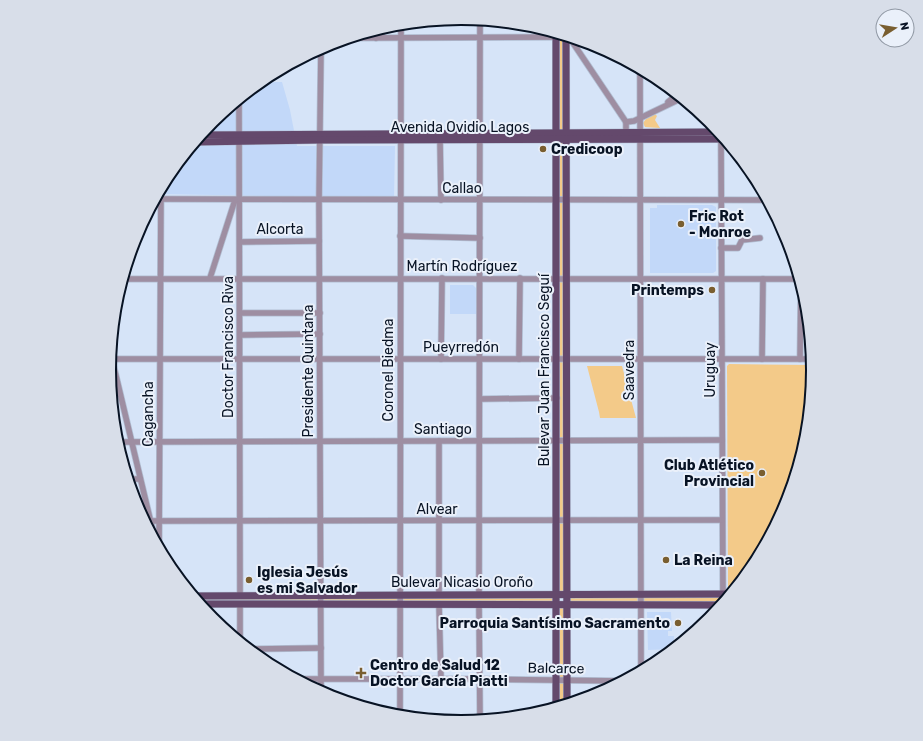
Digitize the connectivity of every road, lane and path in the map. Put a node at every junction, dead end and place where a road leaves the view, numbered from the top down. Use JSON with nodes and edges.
{"nodes":[{"id":1,"x":480,"y":26,"type":"edge"},
{"id":2,"x":401,"y":31,"type":"edge"},
{"id":3,"x":379,"y":35,"type":"edge"},
{"id":4,"x":544,"y":35,"type":"edge"},
{"id":5,"x":371,"y":37,"type":"edge"},
{"id":6,"x":376,"y":38,"type":"junction"},
{"id":7,"x":402,"y":38,"type":"junction"},
{"id":8,"x":480,"y":38,"type":"junction"},
{"id":9,"x":556,"y":38,"type":"edge"},
{"id":10,"x":568,"y":42,"type":"edge"},
{"id":11,"x":572,"y":43,"type":"edge"},
{"id":12,"x":321,"y":55,"type":"edge"},
{"id":13,"x":640,"y":75,"type":"edge"},
{"id":14,"x":674,"y":97,"type":"edge"},
{"id":15,"x":677,"y":100,"type":"edge"},
{"id":16,"x":239,"y":106,"type":"edge"},
{"id":17,"x":660,"y":108,"type":"junction"},
{"id":18,"x":640,"y":118,"type":"junction"},
{"id":19,"x":626,"y":122,"type":"junction"},
{"id":20,"x":626,"y":132,"type":"junction"},
{"id":21,"x":640,"y":135,"type":"junction"},
{"id":22,"x":209,"y":136,"type":"edge"},
{"id":23,"x":480,"y":136,"type":"junction"},
{"id":24,"x":556,"y":136,"type":"junction"},
{"id":25,"x":566,"y":136,"type":"junction"},
{"id":26,"x":715,"y":136,"type":"edge"},
{"id":27,"x":319,"y":137,"type":"junction"},
{"id":28,"x":401,"y":137,"type":"junction"},
{"id":29,"x":240,"y":138,"type":"junction"},
{"id":30,"x":440,"y":140,"type":"junction"},
{"id":31,"x":204,"y":141,"type":"edge"},
{"id":32,"x":722,"y":144,"type":"edge"},
{"id":33,"x":161,"y":200,"type":"edge"},
{"id":34,"x":237,"y":200,"type":"junction"},
{"id":35,"x":319,"y":200,"type":"junction"},
{"id":36,"x":400,"y":200,"type":"junction"},
{"id":37,"x":441,"y":200,"type":"junction"},
{"id":38,"x":480,"y":200,"type":"junction"},
{"id":39,"x":556,"y":200,"type":"junction"},
{"id":40,"x":566,"y":200,"type":"junction"},
{"id":41,"x":640,"y":200,"type":"junction"},
{"id":42,"x":721,"y":200,"type":"junction"},
{"id":43,"x":762,"y":200,"type":"edge"},
{"id":44,"x":158,"y":206,"type":"edge"},
{"id":45,"x":400,"y":236,"type":"junction"},
{"id":46,"x":480,"y":238,"type":"junction"},
{"id":47,"x":760,"y":238,"type":"dead end"},
{"id":48,"x":319,"y":241,"type":"junction"},
{"id":49,"x":240,"y":242,"type":"junction"},
{"id":50,"x":721,"y":248,"type":"junction"},
{"id":51,"x":160,"y":278,"type":"junction"},
{"id":52,"x":210,"y":278,"type":"junction"},
{"id":53,"x":240,"y":278,"type":"junction"},
{"id":54,"x":320,"y":278,"type":"junction"},
{"id":55,"x":400,"y":278,"type":"junction"},
{"id":56,"x":442,"y":278,"type":"junction"},
{"id":57,"x":480,"y":278,"type":"junction"},
{"id":58,"x":520,"y":278,"type":"junction"},
{"id":59,"x":556,"y":278,"type":"junction"},
{"id":60,"x":566,"y":278,"type":"junction"},
{"id":61,"x":129,"y":279,"type":"edge"},
{"id":62,"x":641,"y":279,"type":"junction"},
{"id":63,"x":721,"y":279,"type":"junction"},
{"id":64,"x":763,"y":279,"type":"junction"},
{"id":65,"x":794,"y":279,"type":"edge"},
{"id":66,"x":800,"y":303,"type":"edge"},
{"id":67,"x":240,"y":313,"type":"junction"},
{"id":68,"x":320,"y":313,"type":"junction"},
{"id":69,"x":320,"y":334,"type":"junction"},
{"id":70,"x":240,"y":335,"type":"junction"},
{"id":71,"x":116,"y":359,"type":"edge"},
{"id":72,"x":160,"y":359,"type":"junction"},
{"id":73,"x":240,"y":359,"type":"junction"},
{"id":74,"x":320,"y":359,"type":"junction"},
{"id":75,"x":400,"y":359,"type":"junction"},
{"id":76,"x":441,"y":359,"type":"junction"},
{"id":77,"x":480,"y":359,"type":"junction"},
{"id":78,"x":519,"y":359,"type":"junction"},
{"id":79,"x":556,"y":359,"type":"junction"},
{"id":80,"x":566,"y":359,"type":"junction"},
{"id":81,"x":641,"y":359,"type":"junction"},
{"id":82,"x":722,"y":359,"type":"junction"},
{"id":83,"x":762,"y":359,"type":"junction"},
{"id":84,"x":800,"y":359,"type":"junction"},
{"id":85,"x":806,"y":359,"type":"edge"},
{"id":86,"x":117,"y":382,"type":"edge"},
{"id":87,"x":557,"y":398,"type":"junction"},
{"id":88,"x":480,"y":399,"type":"junction"},
{"id":89,"x":641,"y":440,"type":"junction"},
{"id":90,"x":722,"y":440,"type":"junction"},
{"id":91,"x":400,"y":441,"type":"junction"},
{"id":92,"x":439,"y":441,"type":"junction"},
{"id":93,"x":480,"y":441,"type":"junction"},
{"id":94,"x":557,"y":441,"type":"junction"},
{"id":95,"x":566,"y":441,"type":"junction"},
{"id":96,"x":124,"y":442,"type":"edge"},
{"id":97,"x":131,"y":442,"type":"junction"},
{"id":98,"x":160,"y":442,"type":"junction"},
{"id":99,"x":240,"y":442,"type":"junction"},
{"id":100,"x":320,"y":442,"type":"junction"},
{"id":101,"x":133,"y":479,"type":"edge"},
{"id":102,"x":140,"y":479,"type":"junction"},
{"id":103,"x":722,"y":520,"type":"junction"},
{"id":104,"x":151,"y":521,"type":"joint"},
{"id":105,"x":159,"y":521,"type":"junction"},
{"id":106,"x":240,"y":521,"type":"junction"},
{"id":107,"x":320,"y":521,"type":"junction"},
{"id":108,"x":401,"y":521,"type":"junction"},
{"id":109,"x":440,"y":521,"type":"junction"},
{"id":110,"x":480,"y":521,"type":"junction"},
{"id":111,"x":557,"y":521,"type":"junction"},
{"id":112,"x":566,"y":521,"type":"junction"},
{"id":113,"x":641,"y":521,"type":"junction"},
{"id":114,"x":159,"y":537,"type":"edge"},
{"id":115,"x":723,"y":594,"type":"joint"},
{"id":116,"x":321,"y":595,"type":"junction"},
{"id":117,"x":401,"y":595,"type":"junction"},
{"id":118,"x":439,"y":595,"type":"junction"},
{"id":119,"x":479,"y":595,"type":"junction"},
{"id":120,"x":557,"y":595,"type":"junction"},
{"id":121,"x":566,"y":595,"type":"junction"},
{"id":122,"x":641,"y":595,"type":"junction"},
{"id":123,"x":200,"y":596,"type":"edge"},
{"id":124,"x":240,"y":596,"type":"junction"},
{"id":125,"x":207,"y":604,"type":"edge"},
{"id":126,"x":240,"y":604,"type":"junction"},
{"id":127,"x":321,"y":604,"type":"junction"},
{"id":128,"x":401,"y":604,"type":"junction"},
{"id":129,"x":439,"y":604,"type":"junction"},
{"id":130,"x":479,"y":604,"type":"junction"},
{"id":131,"x":557,"y":604,"type":"junction"},
{"id":132,"x":567,"y":604,"type":"junction"},
{"id":133,"x":641,"y":604,"type":"junction"},
{"id":134,"x":715,"y":605,"type":"edge"},
{"id":135,"x":240,"y":635,"type":"edge"},
{"id":136,"x":321,"y":648,"type":"junction"},
{"id":137,"x":257,"y":649,"type":"edge"},
{"id":138,"x":641,"y":666,"type":"edge"},
{"id":139,"x":401,"y":679,"type":"junction"},
{"id":140,"x":480,"y":679,"type":"junction"},
{"id":141,"x":309,"y":680,"type":"edge"},
{"id":142,"x":321,"y":680,"type":"junction"},
{"id":143,"x":441,"y":680,"type":"junction"},
{"id":144,"x":556,"y":680,"type":"junction"},
{"id":145,"x":567,"y":680,"type":"junction"},
{"id":146,"x":612,"y":681,"type":"edge"},
{"id":147,"x":321,"y":686,"type":"edge"},
{"id":148,"x":567,"y":700,"type":"edge"},
{"id":149,"x":556,"y":703,"type":"edge"},
{"id":150,"x":400,"y":710,"type":"edge"},
{"id":151,"x":480,"y":715,"type":"edge"}],
"edges":[{"from":1,"to":8,"type":"street"},
{"from":2,"to":7,"type":"street","name":"Coronel Biedma"},
{"from":3,"to":6,"type":"street"},
{"from":4,"to":8,"type":"street"},
{"from":5,"to":6,"type":"street"},
{"from":6,"to":7,"type":"street"},
{"from":7,"to":8,"type":"street"},
{"from":7,"to":28,"type":"street","name":"Coronel Biedma"},
{"from":8,"to":23,"type":"street"},
{"from":9,"to":24,"type":"main road","name":"Bulevar Juan Francisco Seguí"},
{"from":10,"to":25,"type":"main road","name":"Bulevar Juan Francisco Seguí"},
{"from":11,"to":19,"type":"street"},
{"from":12,"to":27,"type":"street","name":"Presidente Quintana"},
{"from":13,"to":18,"type":"street","name":"Saavedra"},
{"from":14,"to":17,"type":"street"},
{"from":15,"to":17,"type":"street"},
{"from":16,"to":29,"type":"street","name":"Doctor Francisco Riva"},
{"from":17,"to":18,"type":"street"},
{"from":18,"to":19,"type":"street"},
{"from":18,"to":21,"type":"street","name":"Saavedra"},
{"from":19,"to":20,"type":"street"},
{"from":20,"to":21,"type":"main road","name":"Avenida Ovidio Lagos"},
{"from":20,"to":25,"type":"main road","name":"Avenida Ovidio Lagos"},
{"from":21,"to":25,"type":"main road","name":"Avenida Ovidio Lagos"},
{"from":21,"to":26,"type":"main road","name":"Avenida Ovidio Lagos"},
{"from":21,"to":41,"type":"street","name":"Saavedra"},
{"from":22,"to":29,"type":"main road","name":"Avenida Ovidio Lagos"},
{"from":23,"to":24,"type":"main road","name":"Avenida Ovidio Lagos"},
{"from":23,"to":28,"type":"main road","name":"Avenida Ovidio Lagos"},
{"from":23,"to":30,"type":"main road","name":"Avenida Ovidio Lagos"},
{"from":23,"to":38,"type":"street"},
{"from":24,"to":25,"type":"main road","name":"Avenida Ovidio Lagos"},
{"from":24,"to":39,"type":"main road","name":"Bulevar Juan Francisco Seguí"},
{"from":25,"to":40,"type":"main road","name":"Bulevar Juan Francisco Seguí"},
{"from":27,"to":28,"type":"main road","name":"Avenida Ovidio Lagos"},
{"from":27,"to":29,"type":"main road","name":"Avenida Ovidio Lagos"},
{"from":27,"to":35,"type":"street","name":"Presidente Quintana"},
{"from":28,"to":30,"type":"main road","name":"Avenida Ovidio Lagos"},
{"from":28,"to":36,"type":"street","name":"Coronel Biedma"},
{"from":29,"to":31,"type":"main road","name":"Avenida Ovidio Lagos"},
{"from":29,"to":34,"type":"street","name":"Doctor Francisco Riva"},
{"from":30,"to":37,"type":"street"},
{"from":32,"to":42,"type":"street","name":"Uruguay"},
{"from":33,"to":34,"type":"street","name":"Callao"},
{"from":34,"to":35,"type":"street","name":"Callao"},
{"from":34,"to":49,"type":"street","name":"Doctor Francisco Riva"},
{"from":34,"to":52,"type":"street"},
{"from":35,"to":36,"type":"street","name":"Callao"},
{"from":35,"to":48,"type":"street","name":"Presidente Quintana"},
{"from":36,"to":37,"type":"street","name":"Callao"},
{"from":36,"to":45,"type":"street","name":"Coronel Biedma"},
{"from":37,"to":38,"type":"street","name":"Callao"},
{"from":38,"to":39,"type":"street","name":"Callao"},
{"from":38,"to":46,"type":"street"},
{"from":39,"to":40,"type":"street","name":"Callao"},
{"from":39,"to":59,"type":"main road","name":"Bulevar Juan Francisco Seguí"},
{"from":40,"to":41,"type":"street","name":"Callao"},
{"from":40,"to":60,"type":"main road","name":"Bulevar Juan Francisco Seguí"},
{"from":41,"to":42,"type":"street","name":"Callao"},
{"from":41,"to":62,"type":"street","name":"Saavedra"},
{"from":42,"to":43,"type":"street","name":"Callao"},
{"from":42,"to":50,"type":"street","name":"Uruguay"},
{"from":44,"to":51,"type":"street","name":"Cagancha"},
{"from":45,"to":46,"type":"street"},
{"from":45,"to":55,"type":"street","name":"Coronel Biedma"},
{"from":46,"to":57,"type":"street"},
{"from":47,"to":50,"type":"street"},
{"from":48,"to":49,"type":"street","name":"Alcorta"},
{"from":48,"to":54,"type":"street","name":"Presidente Quintana"},
{"from":49,"to":53,"type":"street","name":"Doctor Francisco Riva"},
{"from":50,"to":63,"type":"street","name":"Uruguay"},
{"from":51,"to":52,"type":"street","name":"Martín Rodríguez"},
{"from":51,"to":61,"type":"street","name":"Martín Rodríguez"},
{"from":51,"to":72,"type":"street","name":"Cagancha"},
{"from":52,"to":53,"type":"street","name":"Martín Rodríguez"},
{"from":53,"to":54,"type":"street","name":"Martín Rodríguez"},
{"from":53,"to":67,"type":"street","name":"Doctor Francisco Riva"},
{"from":54,"to":55,"type":"street","name":"Martín Rodríguez"},
{"from":54,"to":68,"type":"street","name":"Presidente Quintana"},
{"from":55,"to":56,"type":"street","name":"Martín Rodríguez"},
{"from":55,"to":75,"type":"street","name":"Coronel Biedma"},
{"from":56,"to":57,"type":"street","name":"Martín Rodríguez"},
{"from":56,"to":76,"type":"street"},
{"from":57,"to":58,"type":"street","name":"Martín Rodríguez"},
{"from":57,"to":77,"type":"street"},
{"from":58,"to":59,"type":"street","name":"Martín Rodríguez"},
{"from":58,"to":78,"type":"street"},
{"from":59,"to":60,"type":"street","name":"Martín Rodríguez"},
{"from":59,"to":79,"type":"main road","name":"Bulevar Juan Francisco Seguí"},
{"from":60,"to":62,"type":"street","name":"Martín Rodríguez"},
{"from":60,"to":80,"type":"main road","name":"Bulevar Juan Francisco Seguí"},
{"from":62,"to":63,"type":"street","name":"Martín Rodríguez"},
{"from":62,"to":81,"type":"street","name":"Saavedra"},
{"from":63,"to":64,"type":"street","name":"Martín Rodríguez"},
{"from":63,"to":82,"type":"street","name":"Uruguay"},
{"from":64,"to":65,"type":"street","name":"Martín Rodríguez"},
{"from":64,"to":83,"type":"street"},
{"from":66,"to":84,"type":"street"},
{"from":67,"to":68,"type":"street"},
{"from":67,"to":70,"type":"street","name":"Doctor Francisco Riva"},
{"from":68,"to":69,"type":"street","name":"Presidente Quintana"},
{"from":69,"to":70,"type":"street"},
{"from":69,"to":74,"type":"street","name":"Presidente Quintana"},
{"from":70,"to":73,"type":"street","name":"Doctor Francisco Riva"},
{"from":71,"to":72,"type":"street","name":"Pueyrredón"},
{"from":72,"to":73,"type":"street","name":"Pueyrredón"},
{"from":72,"to":98,"type":"street","name":"Cagancha"},
{"from":73,"to":74,"type":"street","name":"Pueyrredón"},
{"from":73,"to":99,"type":"street","name":"Doctor Francisco Riva"},
{"from":74,"to":75,"type":"street","name":"Pueyrredón"},
{"from":74,"to":100,"type":"street","name":"Presidente Quintana"},
{"from":75,"to":76,"type":"street","name":"Pueyrredón"},
{"from":75,"to":91,"type":"street","name":"Coronel Biedma"},
{"from":76,"to":77,"type":"street","name":"Pueyrredón"},
{"from":77,"to":78,"type":"street","name":"Pueyrredón"},
{"from":77,"to":88,"type":"street"},
{"from":78,"to":79,"type":"street","name":"Pueyrredón"},
{"from":79,"to":80,"type":"street","name":"Pueyrredón"},
{"from":79,"to":87,"type":"main road","name":"Bulevar Juan Francisco Seguí"},
{"from":80,"to":81,"type":"street","name":"Pueyrredón"},
{"from":80,"to":95,"type":"main road","name":"Bulevar Juan Francisco Seguí"},
{"from":81,"to":82,"type":"street","name":"Pueyrredón"},
{"from":81,"to":89,"type":"street","name":"Saavedra"},
{"from":82,"to":83,"type":"street","name":"Pueyrredón"},
{"from":82,"to":90,"type":"street","name":"Uruguay"},
{"from":83,"to":84,"type":"street","name":"Pueyrredón"},
{"from":84,"to":85,"type":"street","name":"Pueyrredón"},
{"from":86,"to":97,"type":"street"},
{"from":87,"to":88,"type":"street"},
{"from":87,"to":94,"type":"main road","name":"Bulevar Juan Francisco Seguí"},
{"from":88,"to":93,"type":"street"},
{"from":89,"to":90,"type":"street","name":"Santiago"},
{"from":89,"to":95,"type":"street","name":"Santiago"},
{"from":89,"to":113,"type":"street","name":"Saavedra"},
{"from":90,"to":103,"type":"street","name":"Uruguay"},
{"from":91,"to":92,"type":"street","name":"Santiago"},
{"from":91,"to":100,"type":"street","name":"Santiago"},
{"from":91,"to":108,"type":"street","name":"Coronel Biedma"},
{"from":92,"to":93,"type":"street","name":"Santiago"},
{"from":92,"to":109,"type":"street"},
{"from":93,"to":94,"type":"street","name":"Santiago"},
{"from":93,"to":110,"type":"street"},
{"from":94,"to":95,"type":"street","name":"Santiago"},
{"from":94,"to":111,"type":"main road","name":"Bulevar Juan Francisco Seguí"},
{"from":95,"to":112,"type":"main road","name":"Bulevar Juan Francisco Seguí"},
{"from":96,"to":97,"type":"street","name":"Santiago"},
{"from":97,"to":98,"type":"street","name":"Santiago"},
{"from":97,"to":102,"type":"street"},
{"from":98,"to":99,"type":"street","name":"Santiago"},
{"from":98,"to":105,"type":"street","name":"Cagancha"},
{"from":99,"to":100,"type":"street","name":"Santiago"},
{"from":99,"to":106,"type":"street","name":"Doctor Francisco Riva"},
{"from":100,"to":107,"type":"street","name":"Presidente Quintana"},
{"from":101,"to":102,"type":"street"},
{"from":102,"to":104,"type":"street"},
{"from":103,"to":113,"type":"street","name":"Alvear"},
{"from":103,"to":115,"type":"street","name":"Uruguay"},
{"from":104,"to":105,"type":"street","name":"Alvear"},
{"from":105,"to":106,"type":"street","name":"Alvear"},
{"from":105,"to":114,"type":"street","name":"Cagancha"},
{"from":106,"to":107,"type":"street","name":"Alvear"},
{"from":106,"to":124,"type":"street","name":"Doctor Francisco Riva"},
{"from":107,"to":108,"type":"street","name":"Alvear"},
{"from":107,"to":116,"type":"street","name":"Presidente Quintana"},
{"from":108,"to":109,"type":"street","name":"Alvear"},
{"from":108,"to":117,"type":"street","name":"Coronel Biedma"},
{"from":109,"to":110,"type":"street","name":"Alvear"},
{"from":109,"to":118,"type":"street"},
{"from":110,"to":111,"type":"street","name":"Alvear"},
{"from":110,"to":119,"type":"street"},
{"from":111,"to":112,"type":"street","name":"Alvear"},
{"from":111,"to":120,"type":"main road","name":"Bulevar Juan Francisco Seguí"},
{"from":112,"to":113,"type":"street","name":"Alvear"},
{"from":112,"to":121,"type":"main road","name":"Bulevar Juan Francisco Seguí"},
{"from":113,"to":122,"type":"street","name":"Saavedra"},
{"from":115,"to":122,"type":"main road","name":"Bulevar Nicasio Oroño"},
{"from":116,"to":117,"type":"main road","name":"Bulevar Nicasio Oroño"},
{"from":116,"to":124,"type":"main road","name":"Bulevar Nicasio Oroño"},
{"from":116,"to":127,"type":"street","name":"Presidente Quintana"},
{"from":117,"to":118,"type":"main road","name":"Bulevar Nicasio Oroño"},
{"from":117,"to":128,"type":"street","name":"Coronel Biedma"},
{"from":118,"to":119,"type":"main road","name":"Bulevar Nicasio Oroño"},
{"from":119,"to":120,"type":"main road","name":"Bulevar Nicasio Oroño"},
{"from":120,"to":121,"type":"main road","name":"Bulevar Nicasio Oroño"},
{"from":120,"to":131,"type":"main road","name":"Bulevar Juan Francisco Seguí"},
{"from":121,"to":122,"type":"main road","name":"Bulevar Nicasio Oroño"},
{"from":121,"to":132,"type":"main road","name":"Bulevar Juan Francisco Seguí"},
{"from":122,"to":133,"type":"street","name":"Saavedra"},
{"from":123,"to":124,"type":"main road","name":"Bulevar Nicasio Oroño"},
{"from":125,"to":126,"type":"main road","name":"Bulevar Nicasio Oroño"},
{"from":126,"to":127,"type":"main road","name":"Bulevar Nicasio Oroño"},
{"from":126,"to":135,"type":"street"},
{"from":127,"to":128,"type":"main road","name":"Bulevar Nicasio Oroño"},
{"from":127,"to":136,"type":"street","name":"Presidente Quintana"},
{"from":128,"to":129,"type":"main road","name":"Bulevar Nicasio Oroño"},
{"from":128,"to":139,"type":"street","name":"Coronel Biedma"},
{"from":129,"to":130,"type":"main road","name":"Bulevar Nicasio Oroño"},
{"from":129,"to":143,"type":"street"},
{"from":130,"to":131,"type":"main road","name":"Bulevar Nicasio Oroño"},
{"from":130,"to":140,"type":"street"},
{"from":131,"to":132,"type":"main road","name":"Bulevar Nicasio Oroño"},
{"from":131,"to":144,"type":"main road","name":"Bulevar Juan Francisco Seguí"},
{"from":132,"to":133,"type":"main road","name":"Bulevar Nicasio Oroño"},
{"from":132,"to":145,"type":"main road","name":"Bulevar Juan Francisco Seguí"},
{"from":133,"to":134,"type":"main road","name":"Bulevar Nicasio Oroño"},
{"from":133,"to":138,"type":"street","name":"Saavedra"},
{"from":136,"to":137,"type":"street"},
{"from":136,"to":142,"type":"street","name":"Presidente Quintana"},
{"from":139,"to":142,"type":"street","name":"Balcarce"},
{"from":139,"to":143,"type":"street","name":"Balcarce"},
{"from":139,"to":150,"type":"street","name":"Coronel Biedma"},
{"from":140,"to":143,"type":"street","name":"Balcarce"},
{"from":140,"to":144,"type":"street","name":"Balcarce"},
{"from":140,"to":151,"type":"street"},
{"from":141,"to":142,"type":"street","name":"Balcarce"},
{"from":142,"to":147,"type":"street","name":"Presidente Quintana"},
{"from":144,"to":145,"type":"street","name":"Balcarce"},
{"from":144,"to":149,"type":"main road","name":"Bulevar Juan Francisco Seguí"},
{"from":145,"to":146,"type":"street","name":"Balcarce"},
{"from":145,"to":148,"type":"main road","name":"Bulevar Juan Francisco Seguí"}]}
